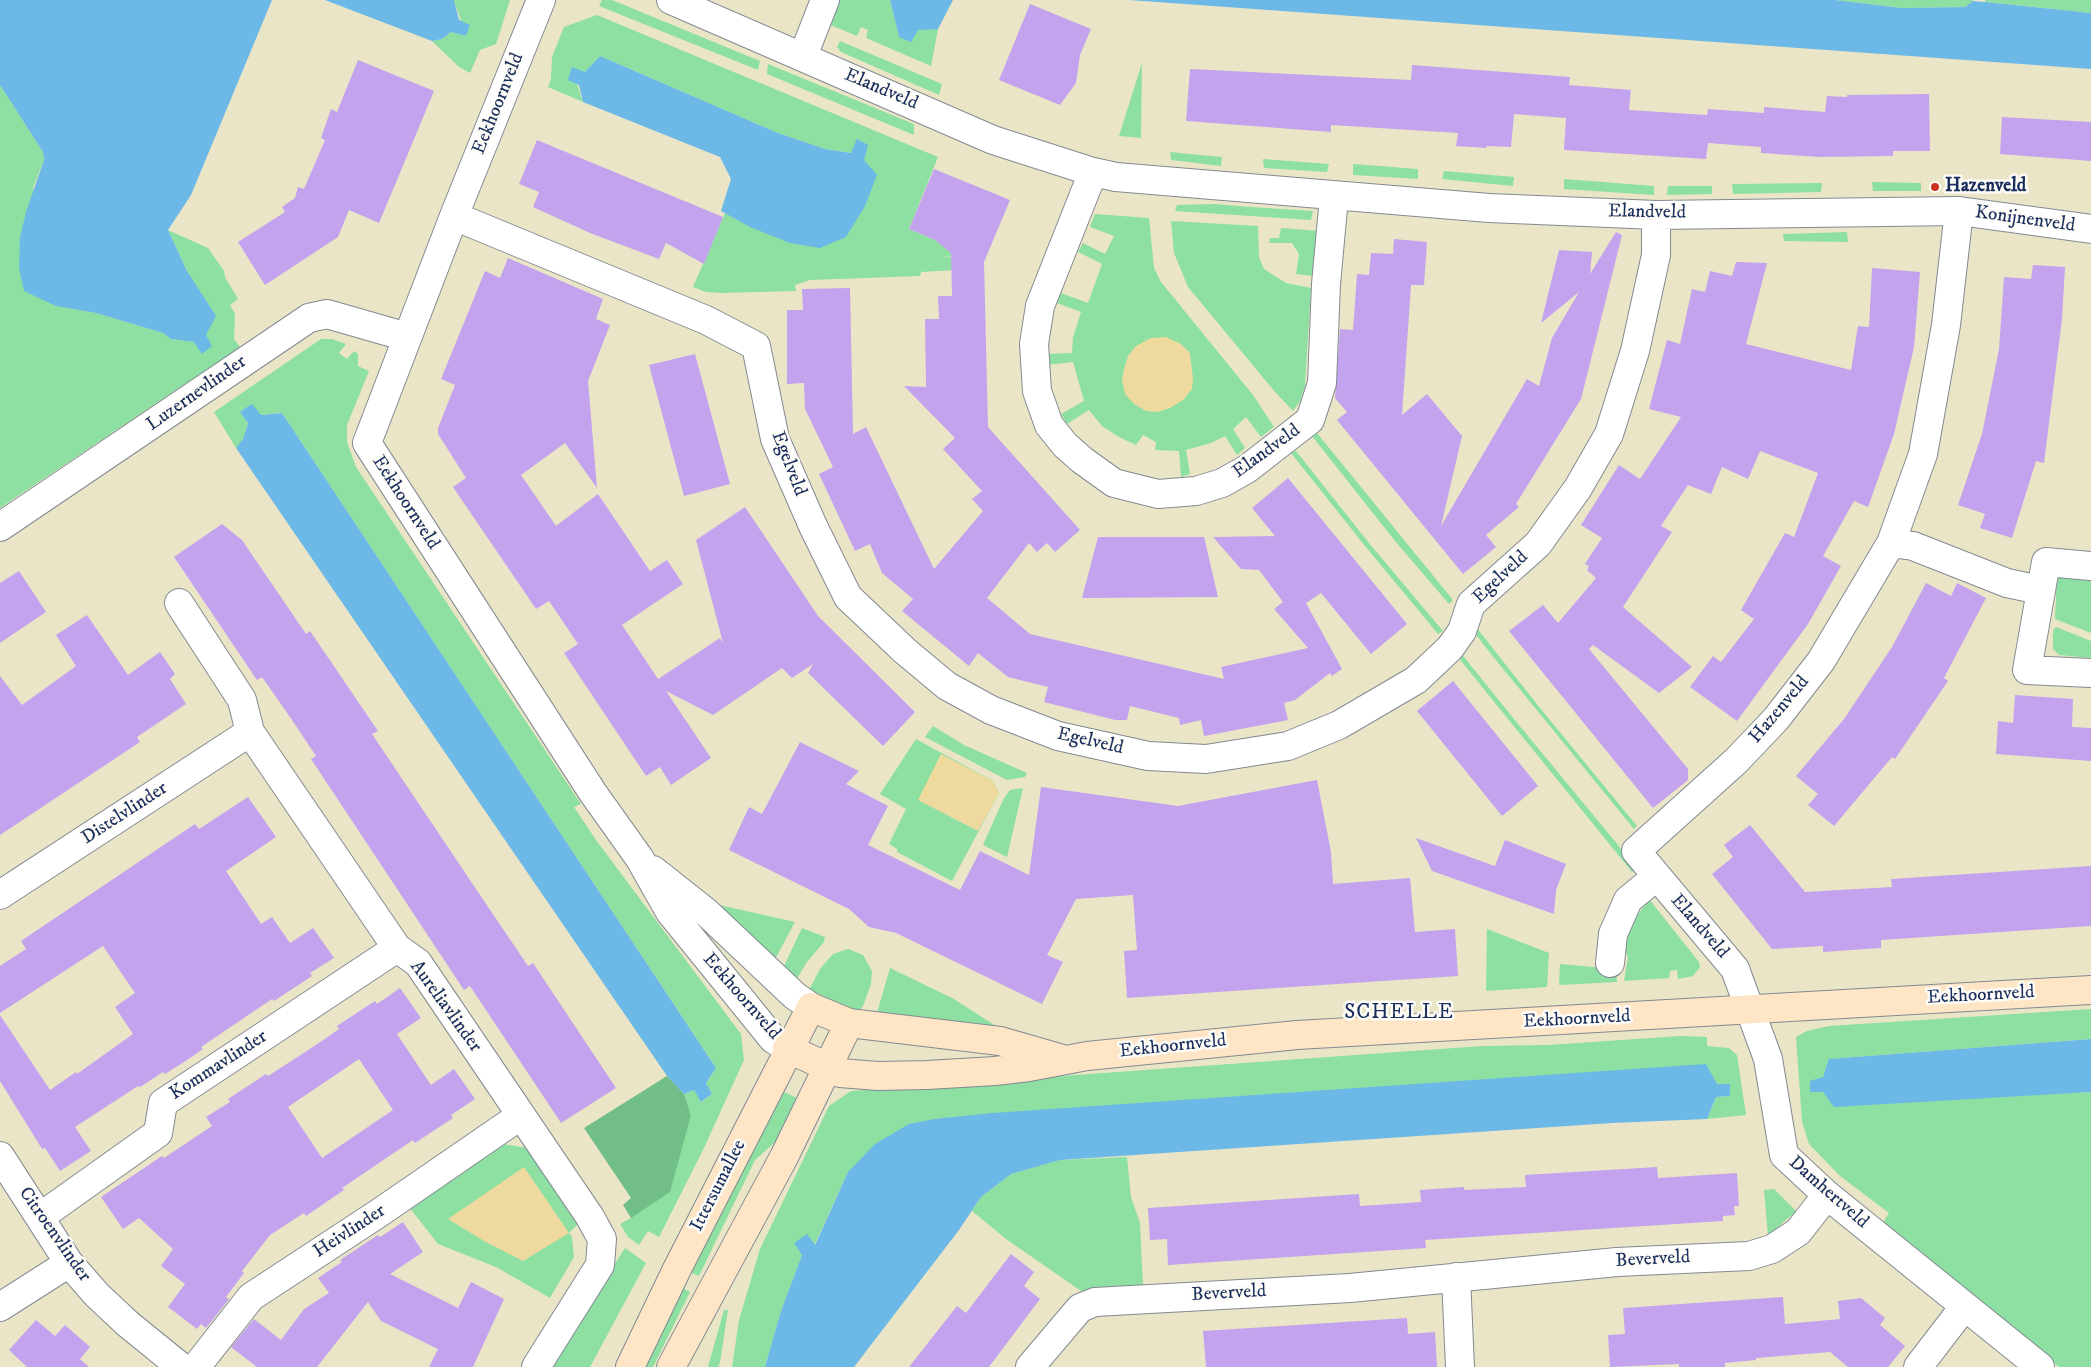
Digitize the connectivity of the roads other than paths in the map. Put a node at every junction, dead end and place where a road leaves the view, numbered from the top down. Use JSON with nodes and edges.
{"nodes":[{"id":1,"x":541,"y":0,"type":"edge"},
{"id":2,"x":671,"y":0,"type":"edge"},
{"id":3,"x":825,"y":0,"type":"edge"},
{"id":4,"x":803,"y":56,"type":"junction"},
{"id":5,"x":1092,"y":172,"type":"junction"},
{"id":6,"x":1334,"y":197,"type":"junction"},
{"id":7,"x":1959,"y":212,"type":"junction"},
{"id":8,"x":1656,"y":215,"type":"junction"},
{"id":9,"x":454,"y":216,"type":"junction"},
{"id":10,"x":2091,"y":229,"type":"edge"},
{"id":11,"x":407,"y":338,"type":"junction"},
{"id":12,"x":0,"y":527,"type":"edge"},
{"id":13,"x":1891,"y":543,"type":"junction"},
{"id":14,"x":2091,"y":566,"type":"edge"},
{"id":15,"x":2040,"y":590,"type":"junction"},
{"id":16,"x":179,"y":603,"type":"dead end"},
{"id":17,"x":2091,"y":673,"type":"edge"},
{"id":18,"x":250,"y":732,"type":"junction"},
{"id":19,"x":1636,"y":851,"type":"joint"},
{"id":20,"x":640,"y":859,"type":"junction"},
{"id":21,"x":1656,"y":877,"type":"junction"},
{"id":22,"x":0,"y":895,"type":"edge"},
{"id":23,"x":397,"y":948,"type":"junction"},
{"id":24,"x":1610,"y":963,"type":"dead end"},
{"id":25,"x":2091,"y":990,"type":"edge"},
{"id":26,"x":810,"y":1007,"type":"junction"},
{"id":27,"x":1752,"y":1010,"type":"junction"},
{"id":28,"x":849,"y":1023,"type":"junction"},
{"id":29,"x":788,"y":1048,"type":"junction"},
{"id":30,"x":1063,"y":1059,"type":"junction"},
{"id":31,"x":828,"y":1068,"type":"junction"},
{"id":32,"x":520,"y":1116,"type":"junction"},
{"id":33,"x":0,"y":1156,"type":"edge"},
{"id":34,"x":1827,"y":1195,"type":"junction"},
{"id":35,"x":40,"y":1217,"type":"junction"},
{"id":36,"x":69,"y":1263,"type":"junction"},
{"id":37,"x":1456,"y":1277,"type":"junction"},
{"id":38,"x":0,"y":1307,"type":"edge"},
{"id":39,"x":1964,"y":1307,"type":"junction"},
{"id":40,"x":182,"y":1367,"type":"edge"},
{"id":41,"x":196,"y":1367,"type":"edge"},
{"id":42,"x":536,"y":1367,"type":"edge"},
{"id":43,"x":630,"y":1367,"type":"edge"},
{"id":44,"x":671,"y":1367,"type":"edge"},
{"id":45,"x":1030,"y":1367,"type":"edge"},
{"id":46,"x":1460,"y":1367,"type":"edge"},
{"id":47,"x":1918,"y":1367,"type":"edge"},
{"id":48,"x":2040,"y":1367,"type":"edge"}],
"edges":[{"from":1,"to":9,"type":"street","name":"Eekhoornveld"},
{"from":2,"to":4,"type":"street","name":"Elandveld"},
{"from":3,"to":4,"type":"street"},
{"from":4,"to":5,"type":"street","name":"Elandveld"},
{"from":5,"to":6,"type":"street","name":"Elandveld"},
{"from":5,"to":6,"type":"street","name":"Elandveld"},
{"from":6,"to":8,"type":"street","name":"Elandveld"},
{"from":7,"to":8,"type":"street","name":"Elandveld"},
{"from":7,"to":10,"type":"street","name":"Konijnenveld"},
{"from":7,"to":13,"type":"street","name":"Hazenveld"},
{"from":8,"to":9,"type":"street","name":"Egelveld"},
{"from":9,"to":11,"type":"street","name":"Eekhoornveld"},
{"from":11,"to":12,"type":"street","name":"Luzernevlinder"},
{"from":11,"to":20,"type":"street","name":"Eekhoornveld"},
{"from":13,"to":15,"type":"street"},
{"from":13,"to":19,"type":"street","name":"Hazenveld"},
{"from":14,"to":15,"type":"street"},
{"from":15,"to":17,"type":"street"},
{"from":16,"to":18,"type":"street","name":"Aureliavlinder"},
{"from":18,"to":22,"type":"street","name":"Distelvlinder"},
{"from":18,"to":23,"type":"street","name":"Aureliavlinder"},
{"from":19,"to":21,"type":"street","name":"Elandveld"},
{"from":20,"to":26,"type":"street","name":"Eekhoornveld"},
{"from":20,"to":29,"type":"street","name":"Eekhoornveld"},
{"from":21,"to":24,"type":"street"},
{"from":21,"to":27,"type":"street","name":"Elandveld"},
{"from":23,"to":32,"type":"street","name":"Aureliavlinder"},
{"from":23,"to":35,"type":"street","name":"Kommavlinder"},
{"from":25,"to":27,"type":"street","name":"Eekhoornveld"},
{"from":26,"to":28,"type":"street","name":"Eekhoornveld"},
{"from":26,"to":29,"type":"street","name":"Ittersumallee"},
{"from":27,"to":30,"type":"street","name":"Eekhoornveld"},
{"from":27,"to":34,"type":"street","name":"Damhertveld"},
{"from":28,"to":30,"type":"street","name":"Eekhoornveld"},
{"from":28,"to":31,"type":"street"},
{"from":29,"to":31,"type":"street","name":"Eekhoornveld"},
{"from":29,"to":43,"type":"street","name":"Ittersumallee"},
{"from":30,"to":31,"type":"street","name":"Eekhoornveld"},
{"from":31,"to":44,"type":"street"},
{"from":32,"to":41,"type":"street","name":"Heivlinder"},
{"from":32,"to":42,"type":"street","name":"Aureliavlinder"},
{"from":33,"to":35,"type":"street","name":"Citroenvlinder"},
{"from":34,"to":37,"type":"street","name":"Beverveld"},
{"from":34,"to":39,"type":"street","name":"Damhertveld"},
{"from":35,"to":36,"type":"street","name":"Citroenvlinder"},
{"from":36,"to":38,"type":"street"},
{"from":36,"to":40,"type":"street","name":"Citroenvlinder"},
{"from":37,"to":45,"type":"street","name":"Beverveld"},
{"from":37,"to":46,"type":"street"},
{"from":39,"to":47,"type":"street"},
{"from":39,"to":48,"type":"street","name":"Damhertveld"}]}
